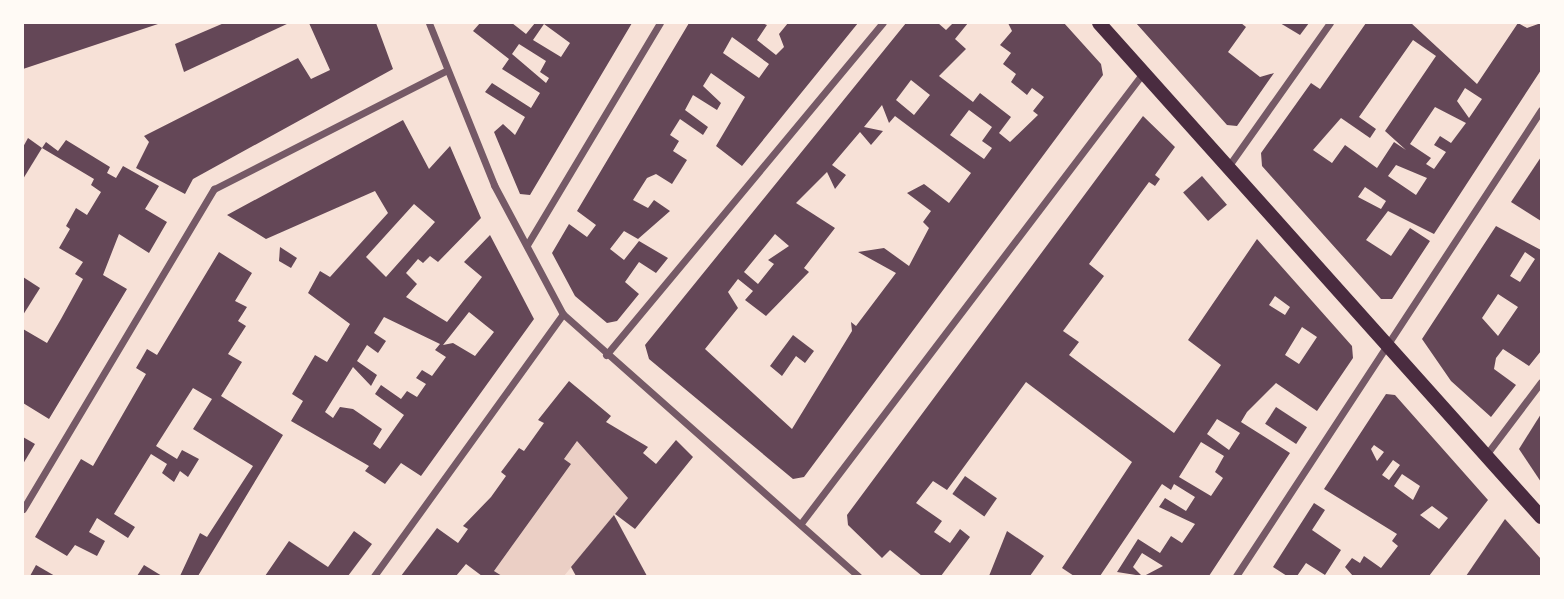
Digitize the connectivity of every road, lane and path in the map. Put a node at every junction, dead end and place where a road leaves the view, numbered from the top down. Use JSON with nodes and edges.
{"nodes":[{"id":1,"x":429,"y":23,"type":"edge"},
{"id":2,"x":660,"y":23,"type":"edge"},
{"id":3,"x":883,"y":23,"type":"edge"},
{"id":4,"x":1100,"y":23,"type":"edge"},
{"id":5,"x":1330,"y":23,"type":"edge"},
{"id":6,"x":446,"y":71,"type":"junction"},
{"id":7,"x":1143,"y":73,"type":"junction"},
{"id":8,"x":1541,"y":110,"type":"edge"},
{"id":9,"x":1230,"y":164,"type":"junction"},
{"id":10,"x":527,"y":245,"type":"junction"},
{"id":11,"x":563,"y":314,"type":"junction"},
{"id":12,"x":1389,"y":345,"type":"junction"},
{"id":13,"x":606,"y":355,"type":"junction"},
{"id":14,"x":1541,"y":382,"type":"edge"},
{"id":15,"x":1486,"y":455,"type":"junction"},
{"id":16,"x":23,"y":509,"type":"edge"},
{"id":17,"x":1541,"y":517,"type":"edge"},
{"id":18,"x":802,"y":522,"type":"junction"},
{"id":19,"x":374,"y":576,"type":"edge"},
{"id":20,"x":858,"y":576,"type":"edge"},
{"id":21,"x":1236,"y":576,"type":"edge"}],
"edges":[{"from":1,"to":6,"type":"street"},
{"from":2,"to":10,"type":"street"},
{"from":3,"to":13,"type":"street"},
{"from":4,"to":7,"type":"main road"},
{"from":5,"to":9,"type":"street"},
{"from":6,"to":10,"type":"street"},
{"from":6,"to":16,"type":"street"},
{"from":7,"to":9,"type":"main road"},
{"from":7,"to":18,"type":"street"},
{"from":8,"to":12,"type":"street"},
{"from":9,"to":12,"type":"main road"},
{"from":10,"to":11,"type":"street"},
{"from":11,"to":13,"type":"street"},
{"from":11,"to":19,"type":"street"},
{"from":12,"to":15,"type":"main road"},
{"from":12,"to":21,"type":"street"},
{"from":13,"to":18,"type":"street"},
{"from":14,"to":15,"type":"street"},
{"from":15,"to":17,"type":"main road"},
{"from":18,"to":20,"type":"street"}]}
